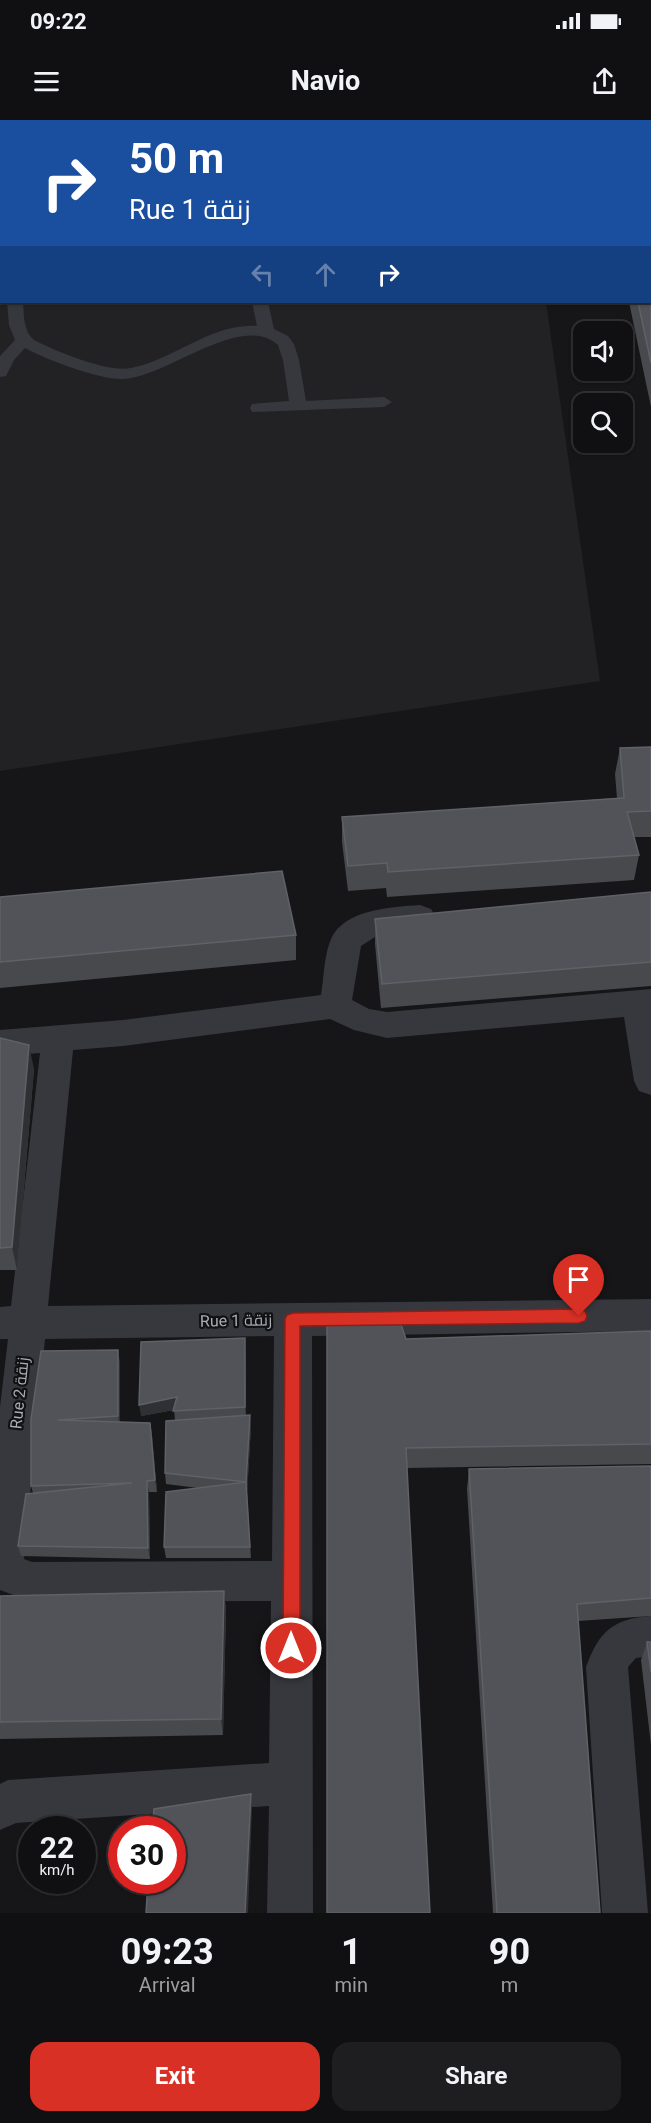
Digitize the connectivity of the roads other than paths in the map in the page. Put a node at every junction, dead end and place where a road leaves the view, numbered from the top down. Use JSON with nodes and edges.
{"nodes":[{"id":1,"x":15,"y":303,"type":"edge"},
{"id":2,"x":260,"y":303,"type":"edge"},
{"id":3,"x":267,"y":332,"type":"junction"},
{"id":4,"x":24,"y":340,"type":"junction"},
{"id":5,"x":0,"y":372,"type":"edge"},
{"id":6,"x":384,"y":402,"type":"dead end"},
{"id":7,"x":298,"y":406,"type":"junction"},
{"id":8,"x":258,"y":408,"type":"dead end"},
{"id":9,"x":450,"y":915,"type":"edge"},
{"id":10,"x":644,"y":1003,"type":"edge"},
{"id":11,"x":335,"y":1006,"type":"junction"},
{"id":12,"x":58,"y":1038,"type":"junction"},
{"id":13,"x":0,"y":1042,"type":"edge"},
{"id":14,"x":651,"y":1081,"type":"edge"},
{"id":15,"x":651,"y":1315,"type":"edge"},
{"id":16,"x":293,"y":1319,"type":"junction"},
{"id":17,"x":13,"y":1323,"type":"edge"},
{"id":18,"x":291,"y":1581,"type":"junction"},
{"id":19,"x":651,"y":1636,"type":"edge"},
{"id":20,"x":291,"y":1783,"type":"junction"},
{"id":21,"x":0,"y":1808,"type":"edge"},
{"id":22,"x":290,"y":1913,"type":"edge"},
{"id":23,"x":625,"y":1913,"type":"edge"}],
"edges":[{"from":1,"to":4,"type":"lane"},
{"from":2,"to":3,"type":"lane"},
{"from":3,"to":4,"type":"lane"},
{"from":3,"to":7,"type":"lane"},
{"from":4,"to":5,"type":"lane"},
{"from":6,"to":7,"type":"lane"},
{"from":7,"to":8,"type":"lane"},
{"from":9,"to":11,"type":"street"},
{"from":10,"to":11,"type":"street"},
{"from":10,"to":14,"type":"street"},
{"from":11,"to":12,"type":"street"},
{"from":12,"to":13,"type":"street"},
{"from":12,"to":17,"type":"street","name":"Rue 2 زنقة"},
{"from":15,"to":16,"type":"street","name":"Rue 1 زنقة"},
{"from":16,"to":17,"type":"street","name":"Rue 1 زنقة"},
{"from":16,"to":18,"type":"street"},
{"from":17,"to":18,"type":"street","name":"Rue 2 زنقة"},
{"from":18,"to":20,"type":"street"},
{"from":19,"to":23,"type":"street"},
{"from":20,"to":21,"type":"street"},
{"from":20,"to":22,"type":"street"}]}
